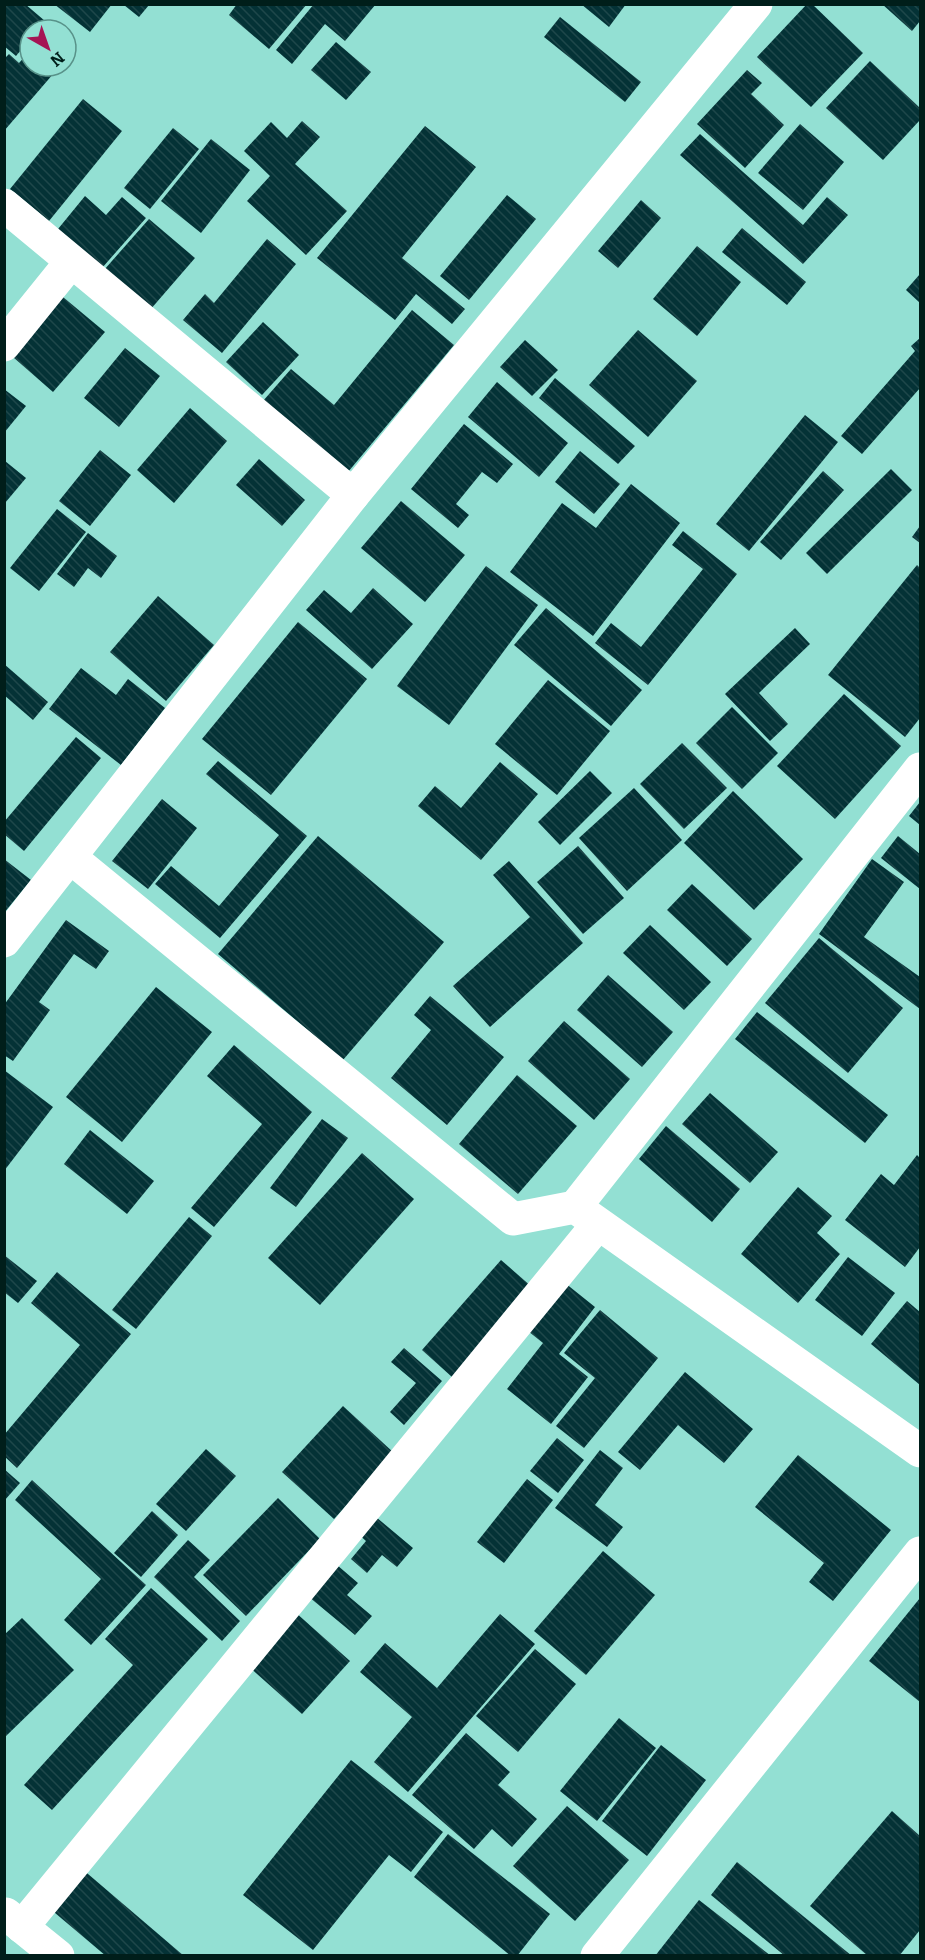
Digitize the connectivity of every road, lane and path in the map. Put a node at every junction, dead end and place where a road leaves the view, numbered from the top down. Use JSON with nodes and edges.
{"nodes":[{"id":1,"x":756,"y":4,"type":"edge"},
{"id":2,"x":4,"y":205,"type":"edge"},
{"id":3,"x":71,"y":262,"type":"junction"},
{"id":4,"x":4,"y":345,"type":"edge"},
{"id":5,"x":353,"y":495,"type":"junction"},
{"id":6,"x":921,"y":769,"type":"edge"},
{"id":7,"x":70,"y":857,"type":"junction"},
{"id":8,"x":4,"y":941,"type":"edge"},
{"id":9,"x":587,"y":1216,"type":"junction"},
{"id":10,"x":921,"y":1451,"type":"edge"},
{"id":11,"x":921,"y":1553,"type":"edge"},
{"id":12,"x":13,"y":1920,"type":"edge"},
{"id":13,"x":58,"y":1956,"type":"edge"},
{"id":14,"x":597,"y":1956,"type":"edge"}],
"edges":[{"from":1,"to":5,"type":"street"},
{"from":2,"to":3,"type":"street"},
{"from":3,"to":4,"type":"street"},
{"from":3,"to":5,"type":"street"},
{"from":5,"to":7,"type":"street"},
{"from":6,"to":9,"type":"street"},
{"from":7,"to":8,"type":"street"},
{"from":7,"to":9,"type":"street"},
{"from":9,"to":10,"type":"street"},
{"from":9,"to":12,"type":"street"},
{"from":11,"to":14,"type":"street"},
{"from":12,"to":13,"type":"street"}]}
